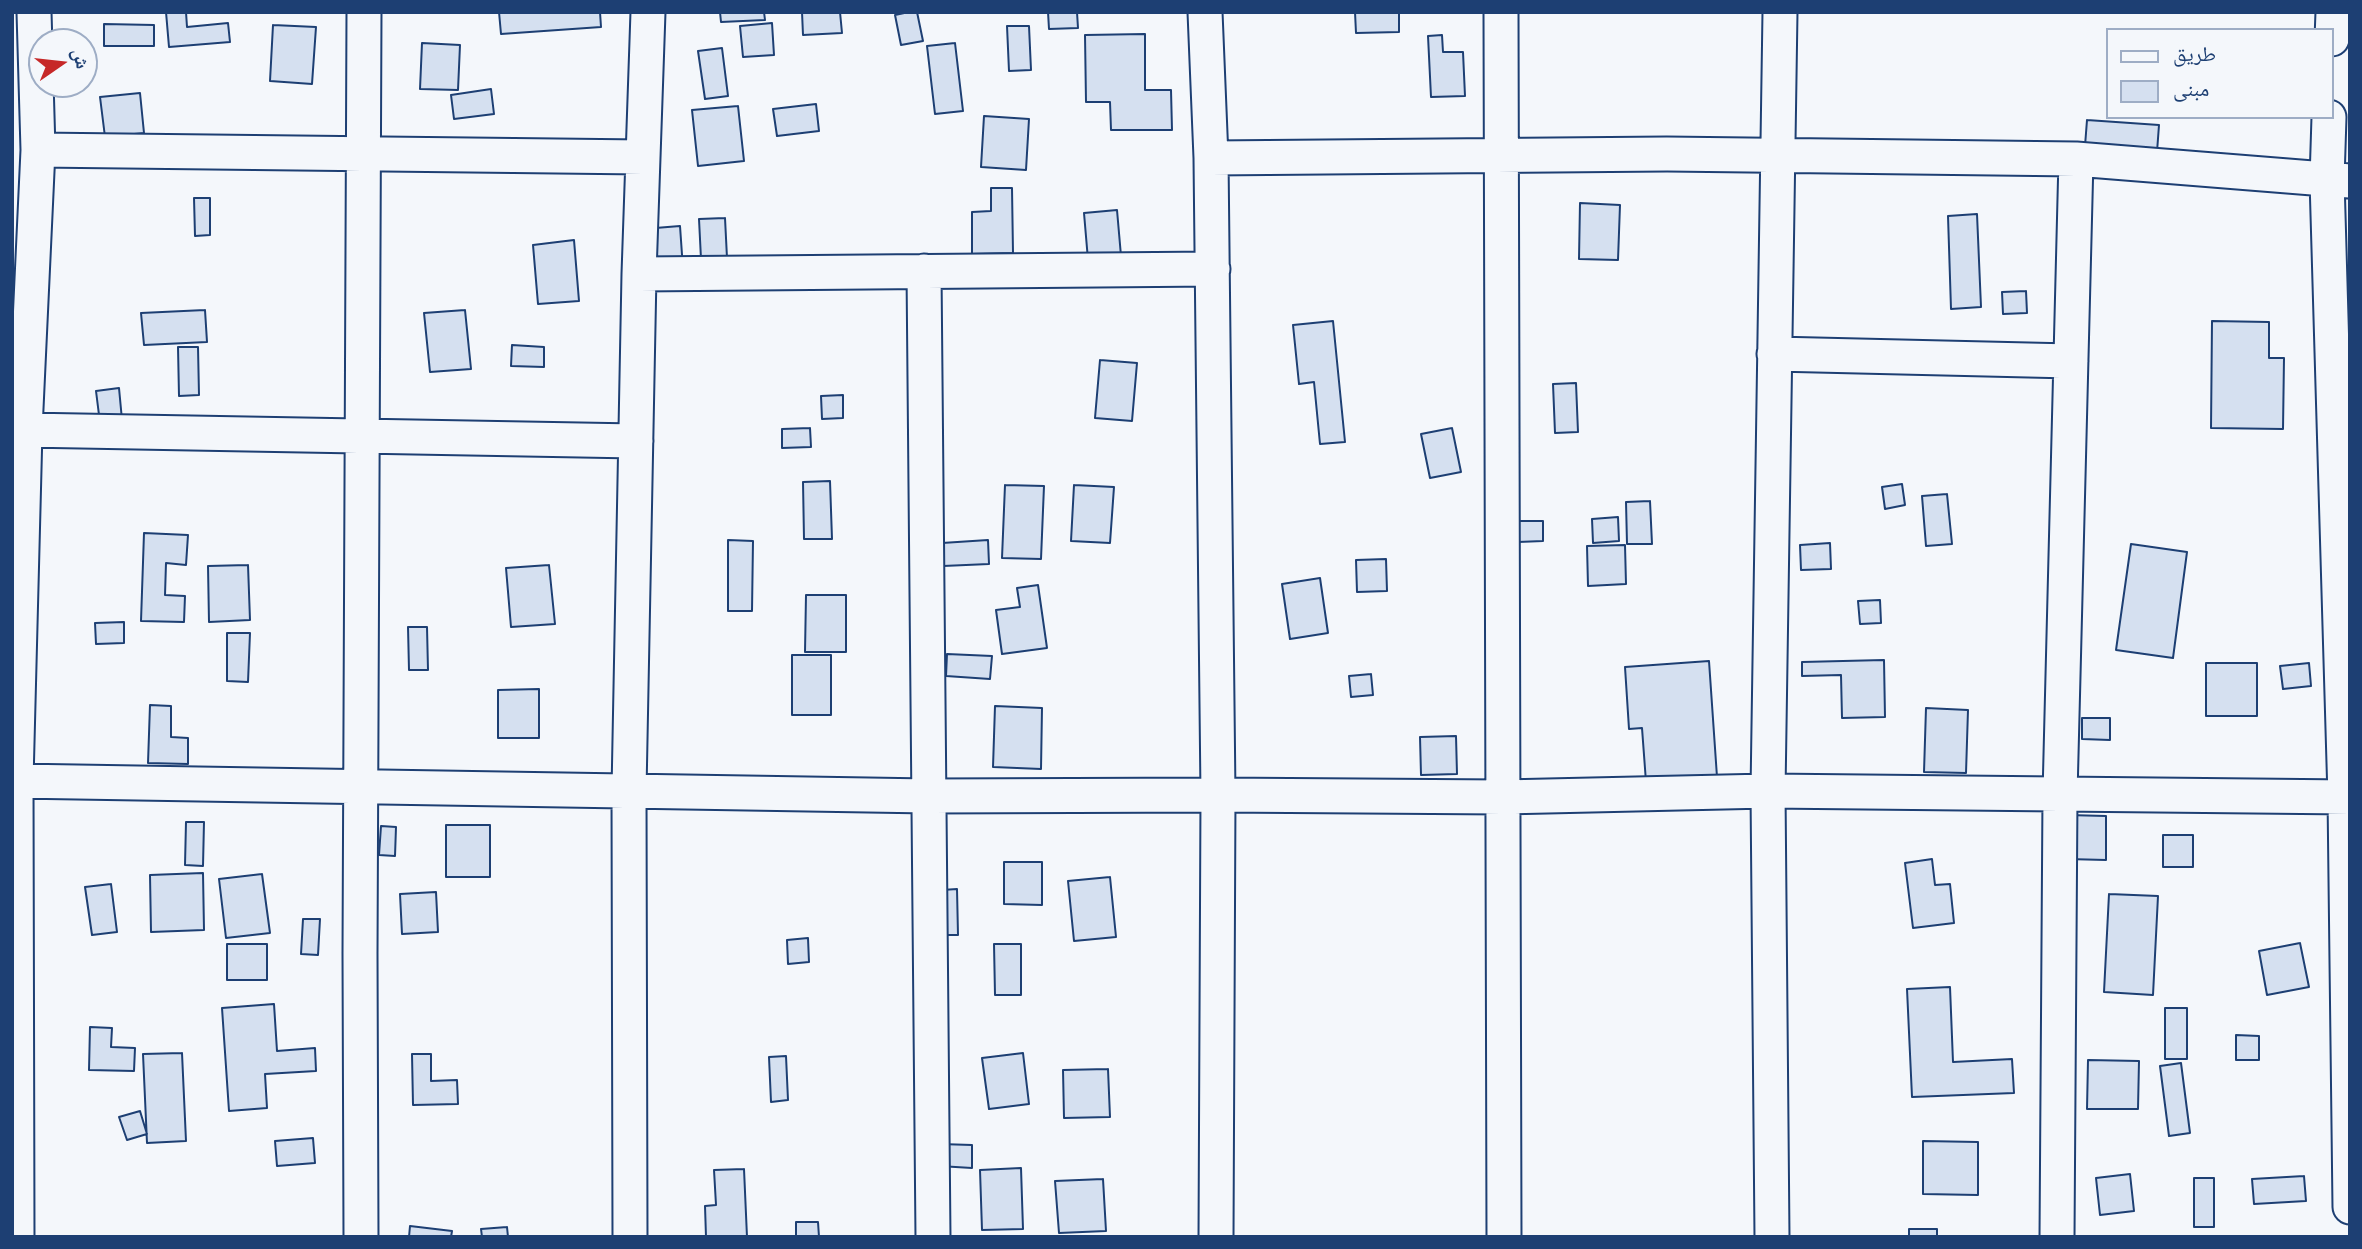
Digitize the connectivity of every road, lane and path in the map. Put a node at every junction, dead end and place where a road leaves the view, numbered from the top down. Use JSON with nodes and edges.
{"nodes":[{"id":1,"x":34,"y":12,"type":"edge"},
{"id":2,"x":364,"y":12,"type":"edge"},
{"id":3,"x":648,"y":12,"type":"edge"},
{"id":4,"x":1205,"y":12,"type":"edge"},
{"id":5,"x":1501,"y":12,"type":"edge"},
{"id":6,"x":1780,"y":12,"type":"edge"},
{"id":7,"x":2329,"y":119,"type":"edge"},
{"id":8,"x":38,"y":150,"type":"junction"},
{"id":9,"x":363,"y":152,"type":"junction"},
{"id":10,"x":1501,"y":155,"type":"junction"},
{"id":11,"x":1777,"y":156,"type":"junction"},
{"id":12,"x":643,"y":157,"type":"junction"},
{"id":13,"x":1211,"y":158,"type":"junction"},
{"id":14,"x":2076,"y":159,"type":"junction"},
{"id":15,"x":2338,"y":180,"type":"edge"},
{"id":16,"x":1213,"y":269,"type":"junction"},
{"id":17,"x":924,"y":271,"type":"junction"},
{"id":18,"x":639,"y":274,"type":"junction"},
{"id":19,"x":1774,"y":354,"type":"junction"},
{"id":20,"x":2071,"y":361,"type":"junction"},
{"id":21,"x":25,"y":430,"type":"junction"},
{"id":22,"x":362,"y":435,"type":"junction"},
{"id":23,"x":636,"y":441,"type":"junction"},
{"id":24,"x":16,"y":781,"type":"junction"},
{"id":25,"x":360,"y":786,"type":"junction"},
{"id":26,"x":629,"y":791,"type":"junction"},
{"id":27,"x":1768,"y":791,"type":"junction"},
{"id":28,"x":2060,"y":794,"type":"junction"},
{"id":29,"x":1218,"y":795,"type":"junction"},
{"id":30,"x":929,"y":796,"type":"junction"},
{"id":31,"x":1503,"y":797,"type":"junction"},
{"id":32,"x":2347,"y":797,"type":"edge"},
{"id":33,"x":2350,"y":1207,"type":"edge"},
{"id":34,"x":17,"y":1237,"type":"edge"},
{"id":35,"x":361,"y":1237,"type":"edge"},
{"id":36,"x":629,"y":1237,"type":"edge"},
{"id":37,"x":933,"y":1237,"type":"edge"},
{"id":38,"x":1216,"y":1237,"type":"edge"},
{"id":39,"x":1504,"y":1237,"type":"edge"},
{"id":40,"x":1772,"y":1237,"type":"edge"},
{"id":41,"x":2057,"y":1237,"type":"edge"}],
"edges":[{"from":1,"to":8,"type":"street"},
{"from":2,"to":9,"type":"street"},
{"from":3,"to":12,"type":"street"},
{"from":4,"to":13,"type":"street"},
{"from":5,"to":10,"type":"street"},
{"from":6,"to":11,"type":"street"},
{"from":7,"to":15,"type":"street"},
{"from":8,"to":9,"type":"street"},
{"from":8,"to":21,"type":"street"},
{"from":9,"to":12,"type":"street"},
{"from":9,"to":22,"type":"street"},
{"from":10,"to":11,"type":"street"},
{"from":10,"to":13,"type":"street"},
{"from":10,"to":31,"type":"street"},
{"from":11,"to":14,"type":"street"},
{"from":11,"to":19,"type":"street"},
{"from":12,"to":18,"type":"street"},
{"from":13,"to":16,"type":"street"},
{"from":14,"to":15,"type":"street"},
{"from":14,"to":20,"type":"street"},
{"from":15,"to":32,"type":"street"},
{"from":16,"to":17,"type":"street"},
{"from":16,"to":29,"type":"street"},
{"from":17,"to":18,"type":"street"},
{"from":17,"to":30,"type":"street"},
{"from":18,"to":23,"type":"street"},
{"from":19,"to":20,"type":"street"},
{"from":19,"to":27,"type":"street"},
{"from":20,"to":28,"type":"street"},
{"from":21,"to":22,"type":"street"},
{"from":21,"to":24,"type":"street"},
{"from":22,"to":23,"type":"street"},
{"from":22,"to":25,"type":"street"},
{"from":23,"to":26,"type":"street"},
{"from":24,"to":25,"type":"street"},
{"from":24,"to":34,"type":"street"},
{"from":25,"to":26,"type":"street"},
{"from":25,"to":35,"type":"street"},
{"from":26,"to":30,"type":"street"},
{"from":26,"to":36,"type":"street"},
{"from":27,"to":28,"type":"street"},
{"from":27,"to":31,"type":"street"},
{"from":27,"to":40,"type":"street"},
{"from":28,"to":32,"type":"street"},
{"from":28,"to":41,"type":"street"},
{"from":29,"to":30,"type":"street"},
{"from":29,"to":31,"type":"street"},
{"from":29,"to":38,"type":"street"},
{"from":30,"to":37,"type":"street"},
{"from":31,"to":39,"type":"street"},
{"from":32,"to":33,"type":"street"}]}
